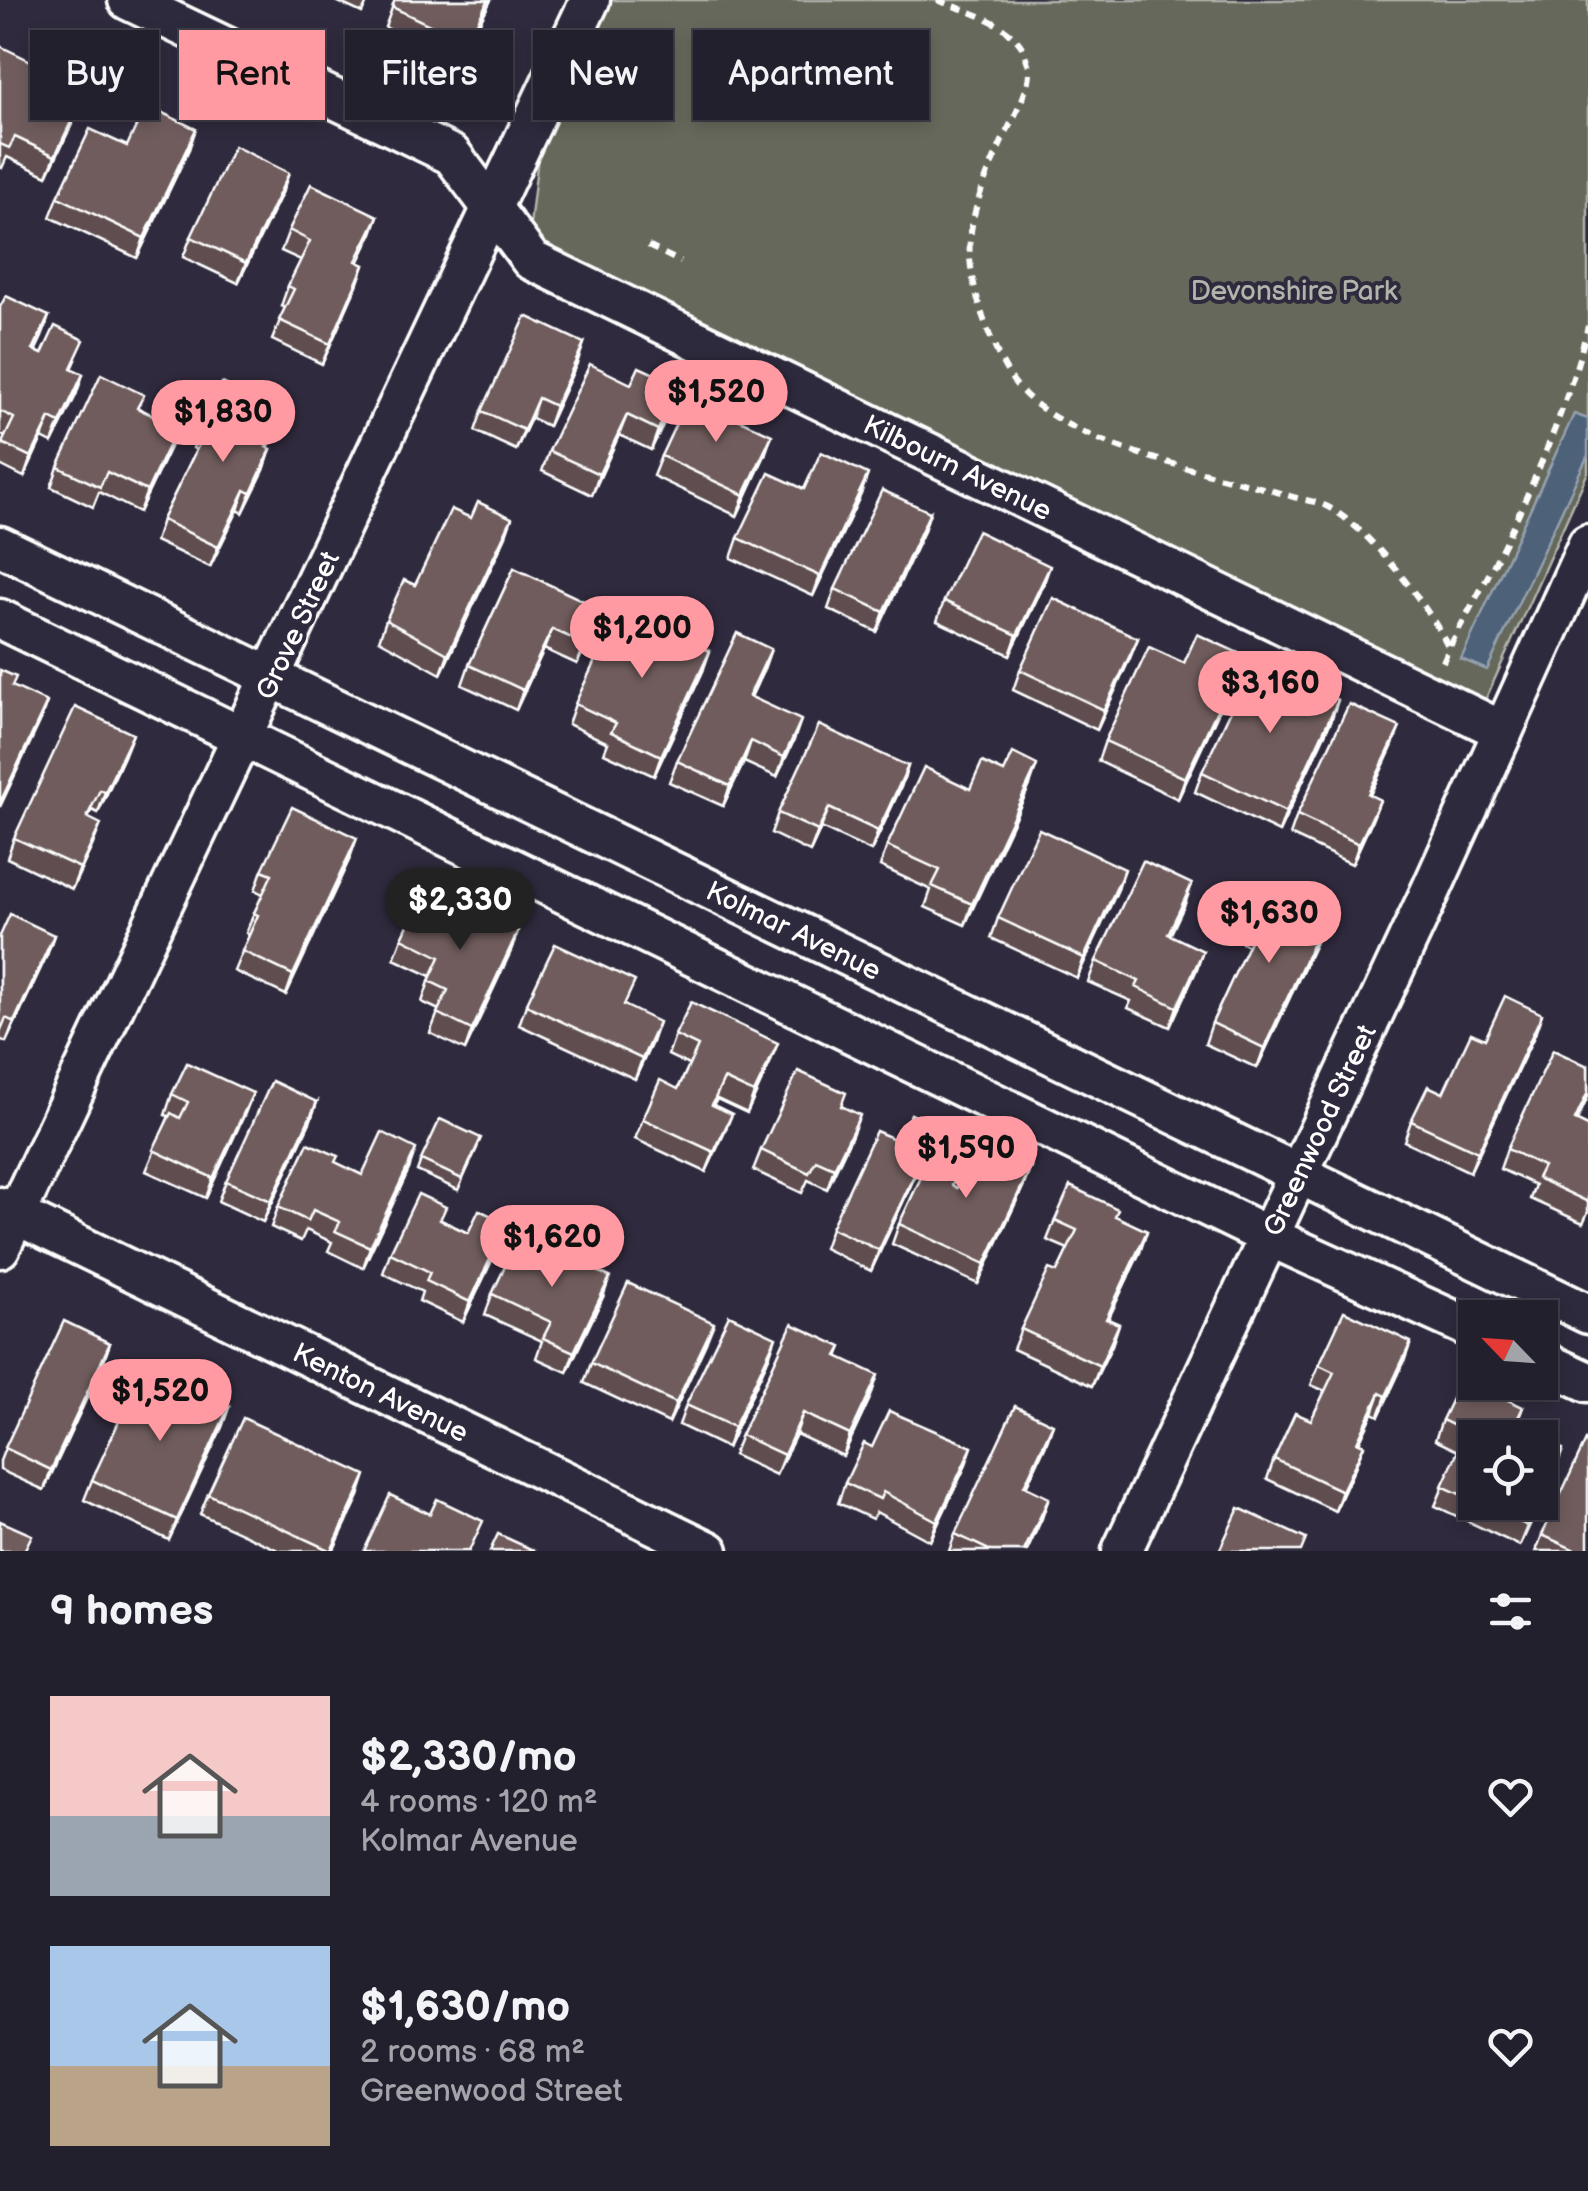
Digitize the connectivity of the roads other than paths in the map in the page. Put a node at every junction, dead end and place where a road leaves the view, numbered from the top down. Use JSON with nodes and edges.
{"nodes":[{"id":1,"x":128,"y":0,"type":"edge"},
{"id":2,"x":590,"y":0,"type":"edge"},
{"id":3,"x":493,"y":209,"type":"junction"},
{"id":4,"x":1588,"y":544,"type":"edge"},
{"id":5,"x":0,"y":546,"type":"edge"},
{"id":6,"x":0,"y":619,"type":"edge"},
{"id":7,"x":272,"y":678,"type":"junction"},
{"id":8,"x":1503,"y":731,"type":"junction"},
{"id":9,"x":242,"y":739,"type":"junction"},
{"id":10,"x":1299,"y":1172,"type":"junction"},
{"id":11,"x":8,"y":1211,"type":"edge"},
{"id":12,"x":1270,"y":1236,"type":"junction"},
{"id":13,"x":0,"y":1248,"type":"edge"},
{"id":14,"x":1588,"y":1314,"type":"edge"},
{"id":15,"x":1458,"y":1322,"type":"edge"},
{"id":16,"x":1558,"y":1368,"type":"edge"},
{"id":17,"x":1588,"y":1382,"type":"edge"},
{"id":18,"x":709,"y":1551,"type":"edge"},
{"id":19,"x":1122,"y":1551,"type":"edge"}],
"edges":[{"from":1,"to":3,"type":"street","name":"Kilbourn Avenue"},
{"from":2,"to":3,"type":"street","name":"Grove Street"},
{"from":3,"to":7,"type":"street","name":"Grove Street"},
{"from":3,"to":8,"type":"street","name":"Kilbourn Avenue"},
{"from":4,"to":8,"type":"street","name":"Greenwood Street"},
{"from":5,"to":7,"type":"street","name":"Kolmar Avenue"},
{"from":6,"to":9,"type":"street"},
{"from":7,"to":9,"type":"street","name":"Grove Street"},
{"from":7,"to":10,"type":"street","name":"Kolmar Avenue"},
{"from":8,"to":10,"type":"street","name":"Greenwood Street"},
{"from":9,"to":11,"type":"street","name":"Grove Street"},
{"from":9,"to":12,"type":"street"},
{"from":10,"to":12,"type":"street","name":"Greenwood Street"},
{"from":10,"to":14,"type":"street","name":"Kolmar Avenue"},
{"from":11,"to":13,"type":"street","name":"Grove Street"},
{"from":11,"to":18,"type":"street","name":"Kenton Avenue"},
{"from":12,"to":15,"type":"street"},
{"from":12,"to":19,"type":"street","name":"Greenwood Street"},
{"from":16,"to":17,"type":"street"}]}
